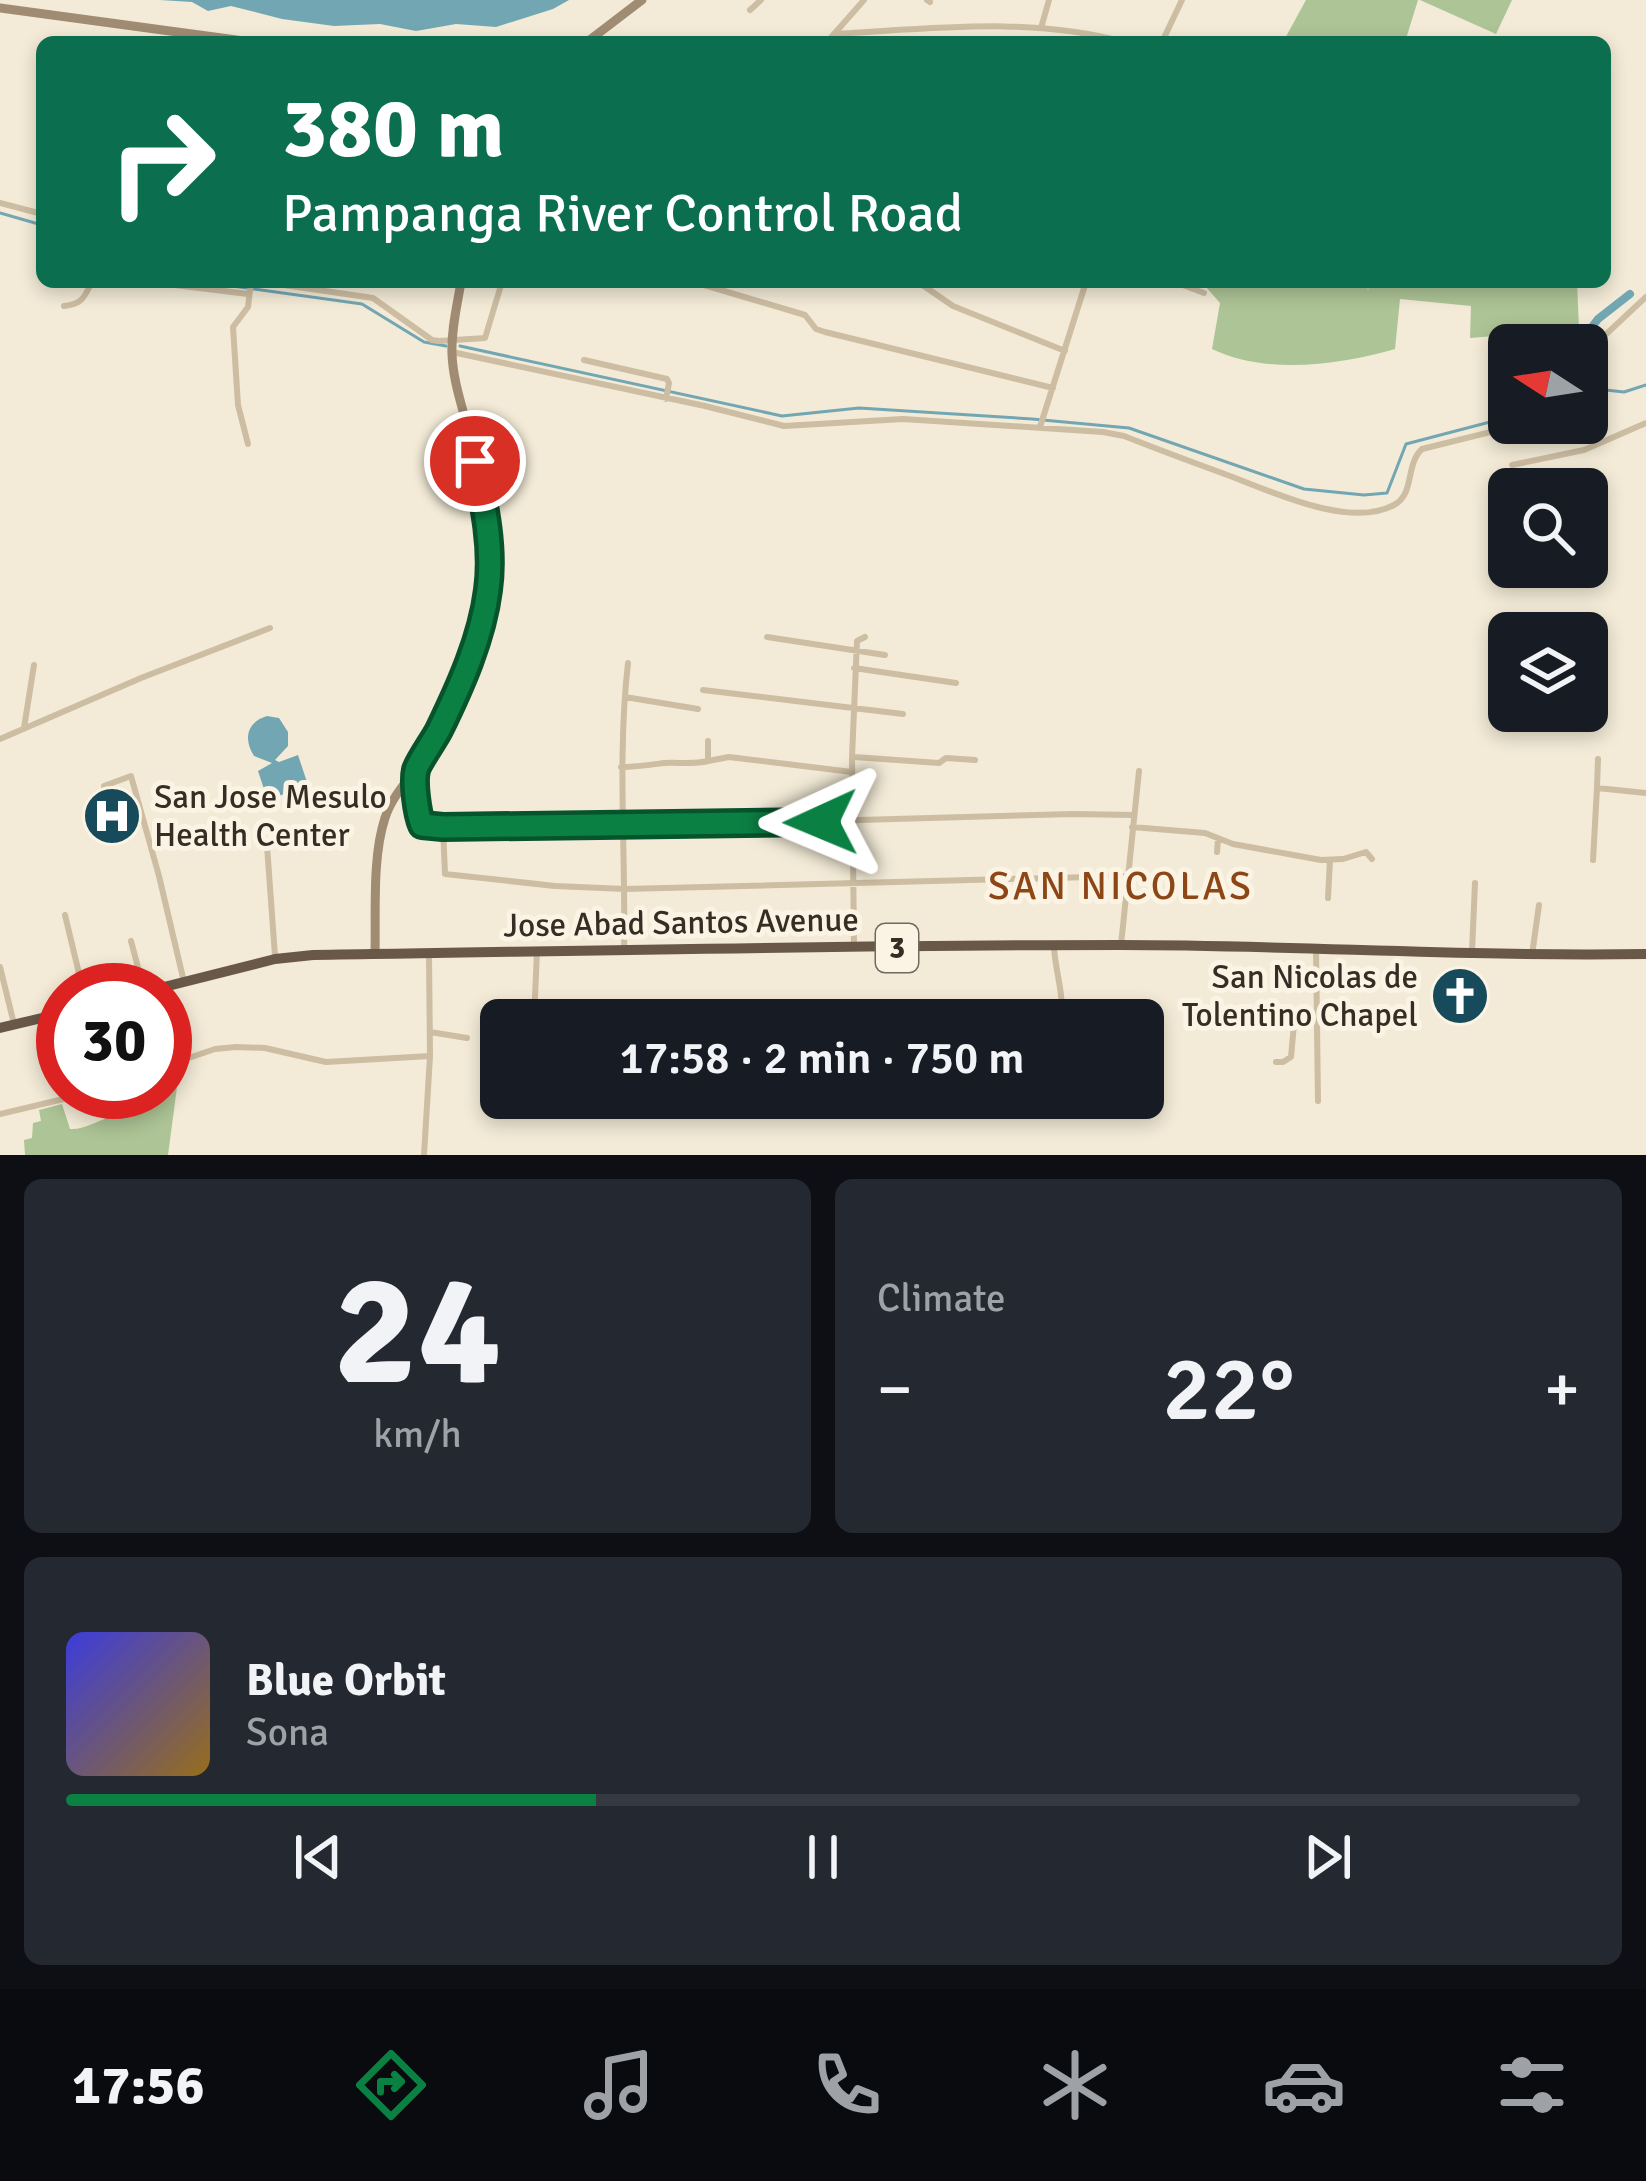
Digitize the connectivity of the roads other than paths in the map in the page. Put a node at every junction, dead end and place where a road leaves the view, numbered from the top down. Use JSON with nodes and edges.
{"nodes":[{"id":1,"x":642,"y":0,"type":"edge"},
{"id":2,"x":761,"y":0,"type":"edge"},
{"id":3,"x":864,"y":0,"type":"edge"},
{"id":4,"x":1049,"y":0,"type":"edge"},
{"id":5,"x":1182,"y":0,"type":"edge"},
{"id":6,"x":0,"y":8,"type":"edge"},
{"id":7,"x":750,"y":10,"type":"dead end"},
{"id":8,"x":1041,"y":28,"type":"junction"},
{"id":9,"x":834,"y":34,"type":"joint"},
{"id":10,"x":206,"y":36,"type":"edge"},
{"id":11,"x":595,"y":36,"type":"edge"},
{"id":12,"x":1101,"y":36,"type":"edge"},
{"id":13,"x":1165,"y":36,"type":"edge"},
{"id":14,"x":0,"y":203,"type":"edge"},
{"id":15,"x":36,"y":212,"type":"edge"},
{"id":16,"x":89,"y":288,"type":"edge"},
{"id":17,"x":250,"y":288,"type":"edge"},
{"id":18,"x":304,"y":288,"type":"edge"},
{"id":19,"x":460,"y":288,"type":"edge"},
{"id":20,"x":500,"y":288,"type":"edge"},
{"id":21,"x":714,"y":288,"type":"edge"},
{"id":22,"x":927,"y":288,"type":"edge"},
{"id":23,"x":1084,"y":288,"type":"edge"},
{"id":24,"x":1191,"y":288,"type":"edge"},
{"id":25,"x":1204,"y":293,"type":"dead end"},
{"id":26,"x":1646,"y":297,"type":"edge"},
{"id":27,"x":64,"y":306,"type":"dead end"},
{"id":28,"x":1608,"y":332,"type":"edge"},
{"id":29,"x":452,"y":346,"type":"junction"},
{"id":30,"x":1065,"y":351,"type":"junction"},
{"id":31,"x":584,"y":360,"type":"dead end"},
{"id":32,"x":1053,"y":388,"type":"junction"},
{"id":33,"x":667,"y":394,"type":"junction"},
{"id":34,"x":1646,"y":423,"type":"edge"},
{"id":35,"x":1040,"y":426,"type":"junction"},
{"id":36,"x":1488,"y":433,"type":"edge"},
{"id":37,"x":248,"y":444,"type":"dead end"},
{"id":38,"x":1512,"y":465,"type":"dead end"},
{"id":39,"x":270,"y":628,"type":"dead end"},
{"id":40,"x":767,"y":637,"type":"dead end"},
{"id":41,"x":865,"y":637,"type":"dead end"},
{"id":42,"x":856,"y":650,"type":"junction"},
{"id":43,"x":885,"y":655,"type":"dead end"},
{"id":44,"x":628,"y":663,"type":"dead end"},
{"id":45,"x":34,"y":665,"type":"dead end"},
{"id":46,"x":854,"y":668,"type":"junction"},
{"id":47,"x":956,"y":683,"type":"dead end"},
{"id":48,"x":703,"y":690,"type":"dead end"},
{"id":49,"x":624,"y":696,"type":"junction"},
{"id":50,"x":853,"y":709,"type":"junction"},
{"id":51,"x":698,"y":710,"type":"dead end"},
{"id":52,"x":903,"y":714,"type":"dead end"},
{"id":53,"x":24,"y":728,"type":"junction"},
{"id":54,"x":0,"y":739,"type":"edge"},
{"id":55,"x":708,"y":741,"type":"dead end"},
{"id":56,"x":852,"y":757,"type":"junction"},
{"id":57,"x":1598,"y":759,"type":"dead end"},
{"id":58,"x":975,"y":760,"type":"dead end"},
{"id":59,"x":708,"y":761,"type":"junction"},
{"id":60,"x":621,"y":767,"type":"junction"},
{"id":61,"x":416,"y":769,"type":"junction"},
{"id":62,"x":1138,"y":771,"type":"dead end"},
{"id":63,"x":852,"y":772,"type":"junction"},
{"id":64,"x":1597,"y":788,"type":"junction"},
{"id":65,"x":1646,"y":793,"type":"edge"},
{"id":66,"x":106,"y":804,"type":"dead end"},
{"id":67,"x":1133,"y":815,"type":"junction"},
{"id":68,"x":853,"y":822,"type":"junction"},
{"id":69,"x":625,"y":824,"type":"junction"},
{"id":70,"x":443,"y":827,"type":"junction"},
{"id":71,"x":1132,"y":827,"type":"junction"},
{"id":72,"x":1218,"y":839,"type":"junction"},
{"id":73,"x":267,"y":846,"type":"dead end"},
{"id":74,"x":1217,"y":852,"type":"dead end"},
{"id":75,"x":1372,"y":859,"type":"dead end"},
{"id":76,"x":1330,"y":860,"type":"junction"},
{"id":77,"x":1593,"y":860,"type":"dead end"},
{"id":78,"x":1128,"y":876,"type":"junction"},
{"id":79,"x":854,"y":882,"type":"junction"},
{"id":80,"x":1475,"y":883,"type":"dead end"},
{"id":81,"x":625,"y":889,"type":"junction"},
{"id":82,"x":1328,"y":898,"type":"dead end"},
{"id":83,"x":1539,"y":905,"type":"dead end"},
{"id":84,"x":65,"y":915,"type":"dead end"},
{"id":85,"x":131,"y":941,"type":"dead end"},
{"id":86,"x":1121,"y":945,"type":"junction"},
{"id":87,"x":1054,"y":946,"type":"junction"},
{"id":88,"x":854,"y":948,"type":"junction"},
{"id":89,"x":1316,"y":949,"type":"junction"},
{"id":90,"x":624,"y":950,"type":"junction"},
{"id":91,"x":537,"y":952,"type":"junction"},
{"id":92,"x":1472,"y":952,"type":"junction"},
{"id":93,"x":429,"y":953,"type":"junction"},
{"id":94,"x":375,"y":954,"type":"junction"},
{"id":95,"x":1646,"y":954,"type":"edge"},
{"id":96,"x":1532,"y":955,"type":"junction"},
{"id":97,"x":274,"y":959,"type":"junction"},
{"id":98,"x":77,"y":963,"type":"edge"},
{"id":99,"x":139,"y":963,"type":"edge"},
{"id":100,"x":180,"y":963,"type":"edge"},
{"id":101,"x":0,"y":967,"type":"edge"},
{"id":102,"x":192,"y":980,"type":"edge"},
{"id":103,"x":535,"y":999,"type":"edge"},
{"id":104,"x":1061,"y":999,"type":"edge"},
{"id":105,"x":1316,"y":1018,"type":"junction"},
{"id":106,"x":36,"y":1019,"type":"edge"},
{"id":107,"x":14,"y":1024,"type":"junction"},
{"id":108,"x":0,"y":1028,"type":"edge"},
{"id":109,"x":430,"y":1032,"type":"junction"},
{"id":110,"x":467,"y":1038,"type":"dead end"},
{"id":111,"x":430,"y":1056,"type":"junction"},
{"id":112,"x":192,"y":1057,"type":"edge"},
{"id":113,"x":1276,"y":1062,"type":"dead end"},
{"id":114,"x":1318,"y":1101,"type":"dead end"},
{"id":115,"x":36,"y":1105,"type":"edge"},
{"id":116,"x":0,"y":1114,"type":"edge"},
{"id":117,"x":424,"y":1155,"type":"edge"}],
"edges":[{"from":1,"to":11,"type":"main road"},
{"from":2,"to":7,"type":"street"},
{"from":3,"to":9,"type":"street"},
{"from":4,"to":8,"type":"street"},
{"from":5,"to":13,"type":"street"},
{"from":6,"to":10,"type":"main road"},
{"from":8,"to":9,"type":"street"},
{"from":8,"to":12,"type":"street"},
{"from":14,"to":15,"type":"street"},
{"from":16,"to":27,"type":"street"},
{"from":17,"to":37,"type":"street"},
{"from":18,"to":29,"type":"street"},
{"from":19,"to":29,"type":"main road"},
{"from":20,"to":29,"type":"street"},
{"from":21,"to":32,"type":"street"},
{"from":22,"to":30,"type":"street"},
{"from":23,"to":30,"type":"street"},
{"from":24,"to":25,"type":"street"},
{"from":26,"to":28,"type":"street"},
{"from":29,"to":33,"type":"street"},
{"from":29,"to":61,"type":"main road"},
{"from":30,"to":32,"type":"street"},
{"from":31,"to":33,"type":"street"},
{"from":32,"to":35,"type":"street"},
{"from":33,"to":35,"type":"street"},
{"from":34,"to":38,"type":"street"},
{"from":35,"to":36,"type":"street"},
{"from":39,"to":53,"type":"street"},
{"from":40,"to":42,"type":"street"},
{"from":41,"to":42,"type":"street"},
{"from":42,"to":43,"type":"street"},
{"from":42,"to":46,"type":"street"},
{"from":44,"to":49,"type":"street"},
{"from":45,"to":53,"type":"street"},
{"from":46,"to":47,"type":"street"},
{"from":46,"to":50,"type":"street"},
{"from":48,"to":50,"type":"street"},
{"from":49,"to":51,"type":"street"},
{"from":49,"to":60,"type":"street"},
{"from":50,"to":52,"type":"street"},
{"from":50,"to":56,"type":"street"},
{"from":53,"to":54,"type":"street"},
{"from":55,"to":59,"type":"street"},
{"from":56,"to":58,"type":"street"},
{"from":56,"to":63,"type":"street"},
{"from":57,"to":64,"type":"street"},
{"from":59,"to":60,"type":"street"},
{"from":59,"to":63,"type":"street"},
{"from":60,"to":69,"type":"street"},
{"from":61,"to":70,"type":"street"},
{"from":61,"to":94,"type":"main road"},
{"from":62,"to":67,"type":"street"},
{"from":63,"to":68,"type":"street"},
{"from":64,"to":65,"type":"street"},
{"from":64,"to":77,"type":"street"},
{"from":66,"to":100,"type":"street"},
{"from":67,"to":68,"type":"street"},
{"from":67,"to":71,"type":"street"},
{"from":68,"to":69,"type":"street"},
{"from":68,"to":79,"type":"street"},
{"from":69,"to":70,"type":"street"},
{"from":69,"to":81,"type":"street"},
{"from":70,"to":81,"type":"street"},
{"from":71,"to":72,"type":"street"},
{"from":71,"to":78,"type":"street"},
{"from":72,"to":74,"type":"street"},
{"from":72,"to":76,"type":"street"},
{"from":73,"to":97,"type":"street"},
{"from":75,"to":76,"type":"street"},
{"from":76,"to":82,"type":"street"},
{"from":78,"to":79,"type":"street"},
{"from":78,"to":86,"type":"street"},
{"from":79,"to":81,"type":"street"},
{"from":79,"to":88,"type":"street"},
{"from":80,"to":92,"type":"street"},
{"from":81,"to":90,"type":"street"},
{"from":83,"to":96,"type":"street"},
{"from":84,"to":98,"type":"street"},
{"from":85,"to":99,"type":"street"},
{"from":86,"to":87,"type":"highway","name":"Jose Abad Santos Avenue","number":"3"},
{"from":86,"to":89,"type":"highway","name":"Jose Abad Santos Avenue","number":"3"},
{"from":87,"to":88,"type":"highway","name":"Jose Abad Santos Avenue","number":"3"},
{"from":87,"to":104,"type":"street"},
{"from":88,"to":90,"type":"highway","name":"Jose Abad Santos Avenue","number":"3"},
{"from":89,"to":92,"type":"highway","name":"Jose Abad Santos Avenue","number":"3"},
{"from":89,"to":105,"type":"street"},
{"from":90,"to":91,"type":"highway","name":"Jose Abad Santos Avenue","number":"3"},
{"from":91,"to":93,"type":"highway","name":"Jose Abad Santos Avenue","number":"3"},
{"from":91,"to":103,"type":"street"},
{"from":92,"to":96,"type":"highway","name":"Jose Abad Santos Avenue","number":"3"},
{"from":93,"to":94,"type":"highway","name":"Jose Abad Santos Avenue","number":"3"},
{"from":93,"to":109,"type":"street"},
{"from":94,"to":97,"type":"highway","name":"Jose Abad Santos Avenue","number":"3"},
{"from":95,"to":96,"type":"highway","name":"Jose Abad Santos Avenue","number":"3"},
{"from":97,"to":102,"type":"highway","name":"Jose Abad Santos Avenue","number":"3"},
{"from":101,"to":107,"type":"street"},
{"from":105,"to":113,"type":"street"},
{"from":105,"to":114,"type":"street"},
{"from":106,"to":107,"type":"highway"},
{"from":107,"to":108,"type":"highway"},
{"from":109,"to":110,"type":"street"},
{"from":109,"to":111,"type":"street"},
{"from":111,"to":112,"type":"street"},
{"from":111,"to":117,"type":"street"},
{"from":115,"to":116,"type":"street"}]}
